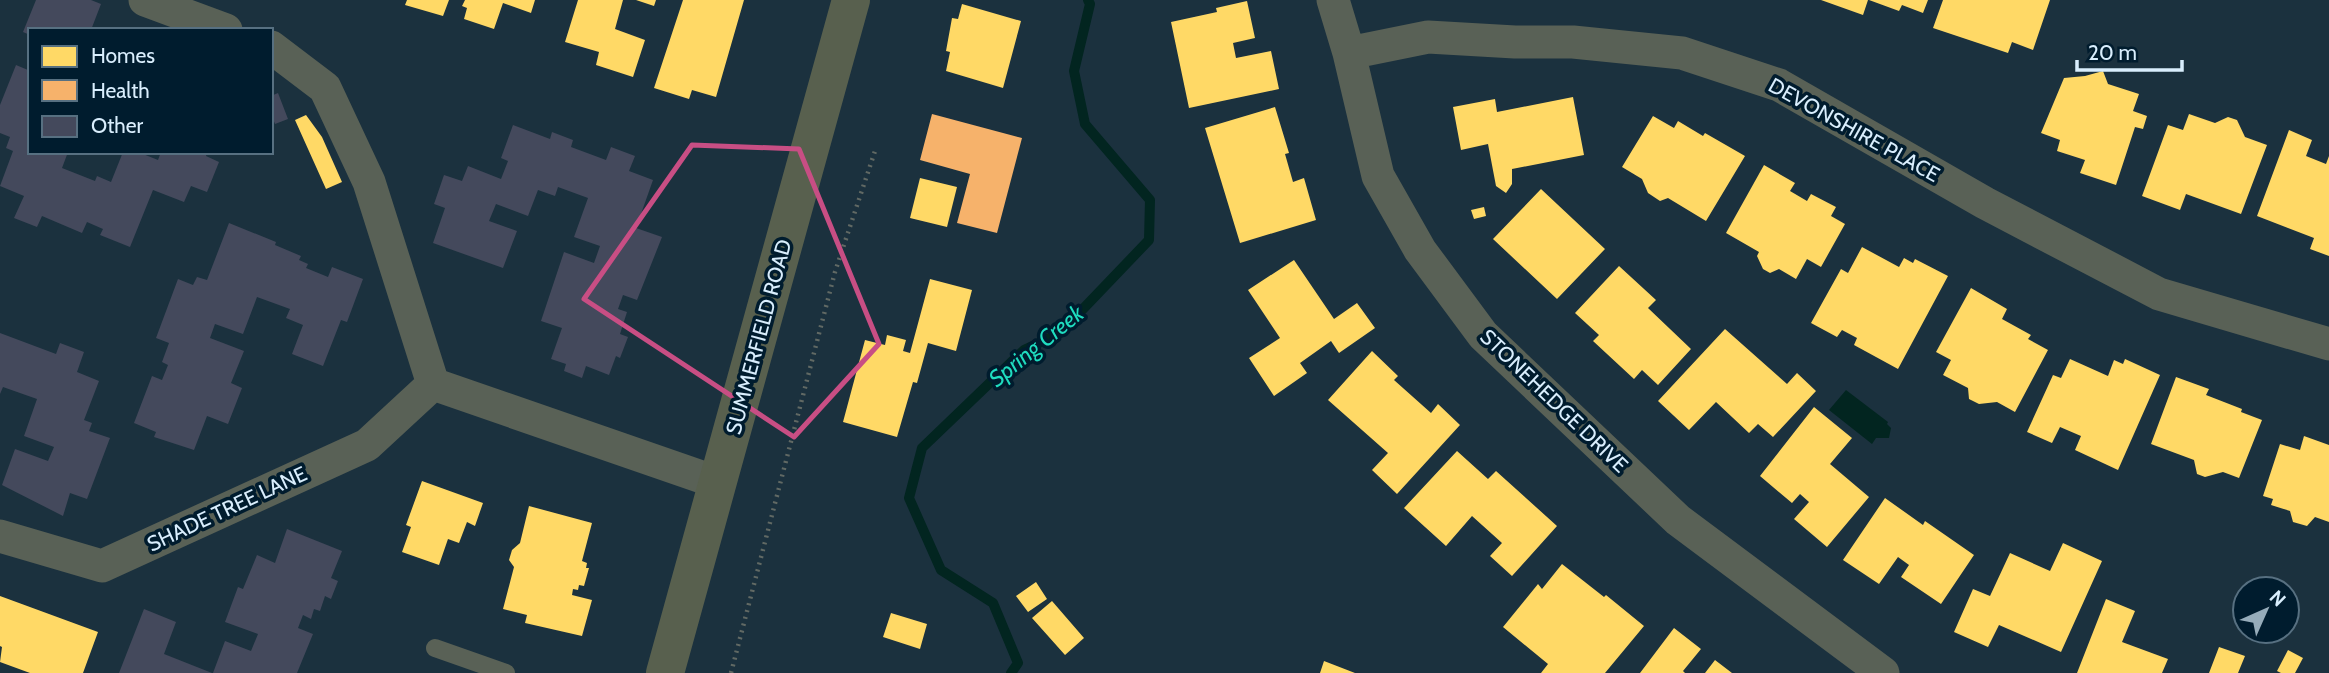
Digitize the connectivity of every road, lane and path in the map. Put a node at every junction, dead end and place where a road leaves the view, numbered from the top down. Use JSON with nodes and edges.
{"nodes":[{"id":1,"x":145,"y":0,"type":"edge"},
{"id":2,"x":851,"y":0,"type":"edge"},
{"id":3,"x":1333,"y":0,"type":"edge"},
{"id":4,"x":221,"y":28,"type":"edge"},
{"id":5,"x":273,"y":49,"type":"edge"},
{"id":6,"x":1349,"y":52,"type":"junction"},
{"id":7,"x":875,"y":152,"type":"dead end"},
{"id":8,"x":2329,"y":344,"type":"edge"},
{"id":9,"x":433,"y":384,"type":"junction"},
{"id":10,"x":719,"y":483,"type":"junction"},
{"id":11,"x":0,"y":536,"type":"edge"},
{"id":12,"x":435,"y":648,"type":"dead end"},
{"id":13,"x":506,"y":673,"type":"edge"},
{"id":14,"x":665,"y":673,"type":"edge"},
{"id":15,"x":732,"y":673,"type":"edge"},
{"id":16,"x":1883,"y":673,"type":"edge"}],
"edges":[{"from":1,"to":4,"type":"street"},
{"from":2,"to":10,"type":"street","name":"SUMMERFIELD ROAD"},
{"from":3,"to":6,"type":"street","name":"STONEHEDGE DRIVE"},
{"from":5,"to":9,"type":"street"},
{"from":6,"to":8,"type":"street","name":"DEVONSHIRE PLACE"},
{"from":6,"to":16,"type":"street","name":"STONEHEDGE DRIVE"},
{"from":7,"to":15,"type":"path"},
{"from":9,"to":10,"type":"street"},
{"from":9,"to":11,"type":"street","name":"SHADE TREE LANE"},
{"from":10,"to":14,"type":"street","name":"SUMMERFIELD ROAD"},
{"from":12,"to":13,"type":"lane"}]}
